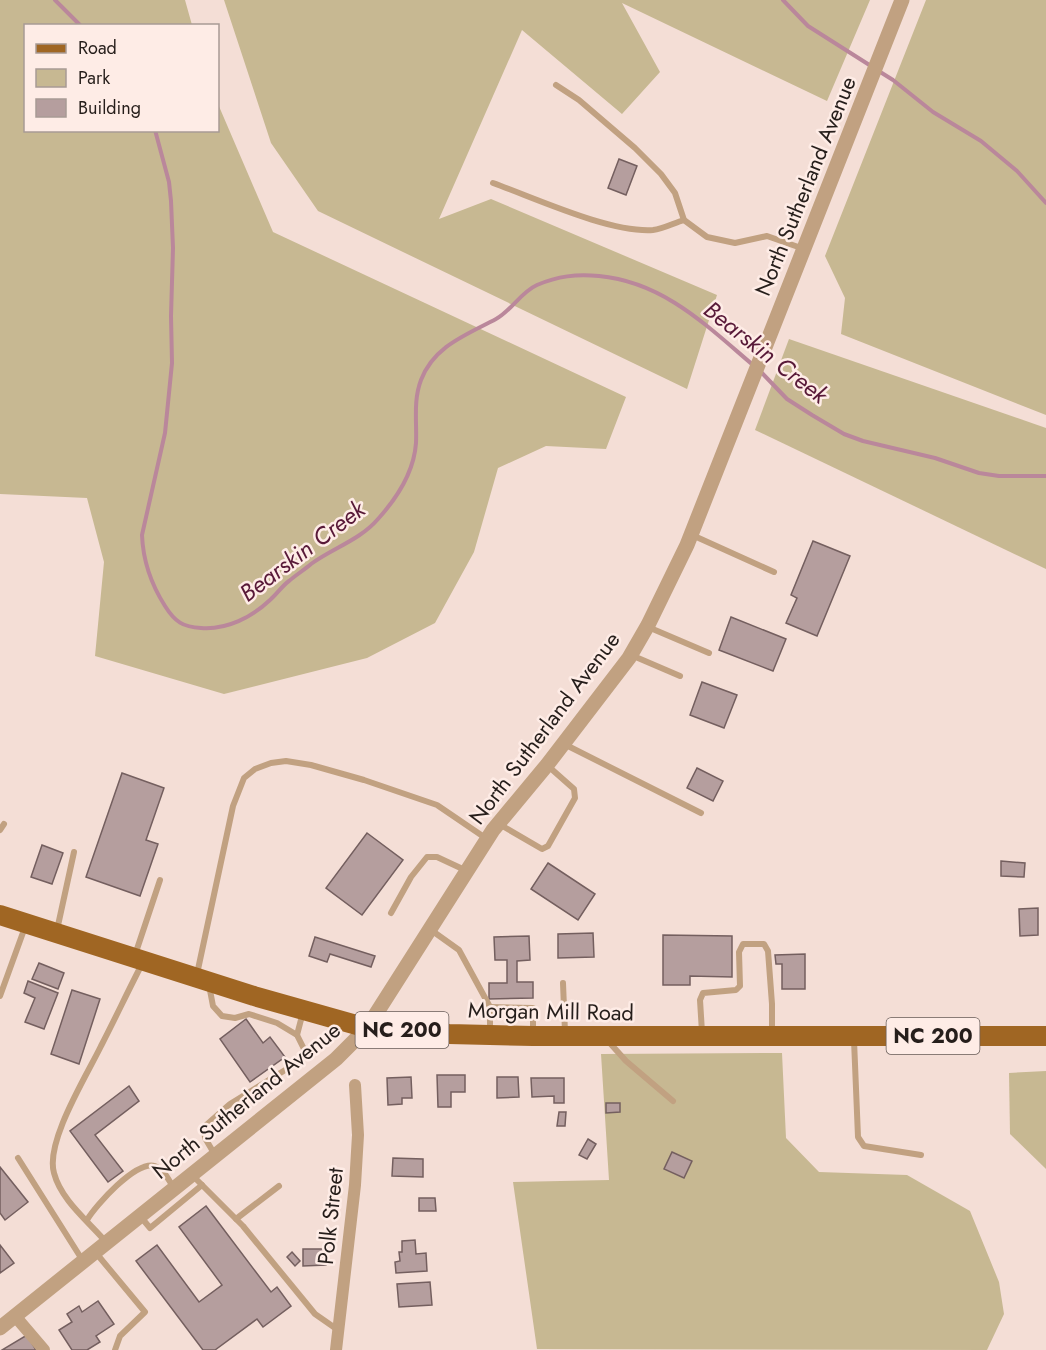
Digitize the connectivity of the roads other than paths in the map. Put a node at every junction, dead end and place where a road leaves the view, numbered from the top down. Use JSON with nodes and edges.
{"nodes":[{"id":1,"x":902,"y":0,"type":"edge"},
{"id":2,"x":556,"y":85,"type":"dead end"},
{"id":3,"x":493,"y":183,"type":"dead end"},
{"id":4,"x":684,"y":220,"type":"junction"},
{"id":5,"x":805,"y":249,"type":"junction"},
{"id":6,"x":691,"y":535,"type":"junction"},
{"id":7,"x":774,"y":572,"type":"dead end"},
{"id":8,"x":647,"y":626,"type":"junction"},
{"id":9,"x":710,"y":653,"type":"dead end"},
{"id":10,"x":631,"y":655,"type":"junction"},
{"id":11,"x":680,"y":676,"type":"dead end"},
{"id":12,"x":564,"y":744,"type":"junction"},
{"id":13,"x":547,"y":765,"type":"junction"},
{"id":14,"x":701,"y":813,"type":"dead end"},
{"id":15,"x":498,"y":824,"type":"junction"},
{"id":16,"x":487,"y":840,"type":"junction"},
{"id":17,"x":74,"y":852,"type":"dead end"},
{"id":18,"x":468,"y":871,"type":"junction"},
{"id":19,"x":160,"y":880,"type":"dead end"},
{"id":20,"x":391,"y":912,"type":"dead end"},
{"id":21,"x":0,"y":915,"type":"edge"},
{"id":22,"x":26,"y":924,"type":"junction"},
{"id":23,"x":430,"y":929,"type":"junction"},
{"id":24,"x":56,"y":933,"type":"junction"},
{"id":25,"x":138,"y":960,"type":"junction"},
{"id":26,"x":202,"y":980,"type":"junction"},
{"id":27,"x":563,"y":983,"type":"dead end"},
{"id":28,"x":0,"y":996,"type":"edge"},
{"id":29,"x":490,"y":1007,"type":"junction"},
{"id":30,"x":304,"y":1010,"type":"junction"},
{"id":31,"x":367,"y":1028,"type":"junction"},
{"id":32,"x":297,"y":1035,"type":"junction"},
{"id":33,"x":490,"y":1035,"type":"junction"},
{"id":34,"x":533,"y":1035,"type":"junction"},
{"id":35,"x":565,"y":1036,"type":"junction"},
{"id":36,"x":603,"y":1036,"type":"junction"},
{"id":37,"x":702,"y":1036,"type":"junction"},
{"id":38,"x":772,"y":1036,"type":"junction"},
{"id":39,"x":854,"y":1036,"type":"junction"},
{"id":40,"x":1046,"y":1036,"type":"edge"},
{"id":41,"x":355,"y":1085,"type":"dead end"},
{"id":42,"x":673,"y":1101,"type":"dead end"},
{"id":43,"x":215,"y":1155,"type":"junction"},
{"id":44,"x":921,"y":1155,"type":"dead end"},
{"id":45,"x":18,"y":1158,"type":"dead end"},
{"id":46,"x":197,"y":1180,"type":"junction"},
{"id":47,"x":279,"y":1186,"type":"dead end"},
{"id":48,"x":174,"y":1188,"type":"junction"},
{"id":49,"x":139,"y":1216,"type":"junction"},
{"id":50,"x":236,"y":1219,"type":"junction"},
{"id":51,"x":87,"y":1220,"type":"junction"},
{"id":52,"x":95,"y":1252,"type":"junction"},
{"id":53,"x":15,"y":1316,"type":"junction"},
{"id":54,"x":0,"y":1328,"type":"edge"},
{"id":55,"x":338,"y":1330,"type":"junction"},
{"id":56,"x":44,"y":1350,"type":"edge"},
{"id":57,"x":115,"y":1350,"type":"edge"},
{"id":58,"x":336,"y":1350,"type":"edge"}],
"edges":[{"from":1,"to":5,"type":"street","name":"North Sutherland Avenue"},
{"from":2,"to":4,"type":"lane"},
{"from":3,"to":4,"type":"lane"},
{"from":4,"to":5,"type":"lane"},
{"from":5,"to":6,"type":"street","name":"North Sutherland Avenue"},
{"from":6,"to":7,"type":"lane"},
{"from":6,"to":8,"type":"street","name":"North Sutherland Avenue"},
{"from":8,"to":9,"type":"lane"},
{"from":8,"to":10,"type":"street","name":"North Sutherland Avenue"},
{"from":10,"to":11,"type":"lane"},
{"from":10,"to":12,"type":"street","name":"North Sutherland Avenue"},
{"from":12,"to":13,"type":"street","name":"North Sutherland Avenue"},
{"from":12,"to":14,"type":"lane"},
{"from":13,"to":15,"type":"street","name":"North Sutherland Avenue"},
{"from":13,"to":15,"type":"lane"},
{"from":15,"to":16,"type":"street","name":"North Sutherland Avenue"},
{"from":16,"to":18,"type":"street","name":"North Sutherland Avenue"},
{"from":16,"to":26,"type":"lane"},
{"from":17,"to":24,"type":"lane"},
{"from":18,"to":20,"type":"lane"},
{"from":18,"to":23,"type":"street","name":"North Sutherland Avenue"},
{"from":19,"to":25,"type":"lane"},
{"from":21,"to":22,"type":"main road","name":"Morgan Mill Road","number":"NC 200"},
{"from":22,"to":24,"type":"main road","name":"Morgan Mill Road","number":"NC 200"},
{"from":22,"to":28,"type":"lane"},
{"from":23,"to":29,"type":"lane"},
{"from":23,"to":31,"type":"street","name":"North Sutherland Avenue"},
{"from":24,"to":25,"type":"main road","name":"Morgan Mill Road","number":"NC 200"},
{"from":25,"to":26,"type":"main road","name":"Morgan Mill Road","number":"NC 200"},
{"from":25,"to":51,"type":"lane"},
{"from":26,"to":30,"type":"main road","name":"Morgan Mill Road","number":"NC 200"},
{"from":26,"to":32,"type":"lane"},
{"from":27,"to":35,"type":"lane"},
{"from":29,"to":33,"type":"lane"},
{"from":29,"to":34,"type":"lane"},
{"from":30,"to":31,"type":"main road","name":"Morgan Mill Road","number":"NC 200"},
{"from":30,"to":32,"type":"lane"},
{"from":31,"to":33,"type":"main road","name":"Morgan Mill Road","number":"NC 200"},
{"from":31,"to":43,"type":"street","name":"North Sutherland Avenue"},
{"from":32,"to":43,"type":"lane"},
{"from":33,"to":34,"type":"main road","name":"Morgan Mill Road","number":"NC 200"},
{"from":34,"to":35,"type":"main road","name":"Morgan Mill Road","number":"NC 200"},
{"from":35,"to":36,"type":"main road","name":"Morgan Mill Road","number":"NC 200"},
{"from":36,"to":37,"type":"main road","name":"Morgan Mill Road","number":"NC 200"},
{"from":36,"to":42,"type":"lane"},
{"from":37,"to":38,"type":"main road","name":"Morgan Mill Road","number":"NC 200"},
{"from":37,"to":38,"type":"lane"},
{"from":38,"to":39,"type":"main road","name":"Morgan Mill Road","number":"NC 200"},
{"from":39,"to":40,"type":"main road","name":"Morgan Mill Road","number":"NC 200"},
{"from":39,"to":44,"type":"lane"},
{"from":41,"to":55,"type":"street","name":"Polk Street"},
{"from":43,"to":46,"type":"street","name":"North Sutherland Avenue"},
{"from":45,"to":52,"type":"lane"},
{"from":46,"to":48,"type":"street","name":"North Sutherland Avenue"},
{"from":46,"to":49,"type":"lane"},
{"from":46,"to":50,"type":"lane"},
{"from":47,"to":50,"type":"lane"},
{"from":48,"to":49,"type":"street","name":"North Sutherland Avenue"},
{"from":48,"to":51,"type":"lane"},
{"from":49,"to":52,"type":"street","name":"North Sutherland Avenue"},
{"from":50,"to":55,"type":"lane"},
{"from":51,"to":52,"type":"lane"},
{"from":52,"to":53,"type":"street","name":"North Sutherland Avenue"},
{"from":52,"to":57,"type":"lane"},
{"from":53,"to":54,"type":"street","name":"North Sutherland Avenue"},
{"from":53,"to":56,"type":"street"},
{"from":55,"to":58,"type":"street","name":"Polk Street"}]}
